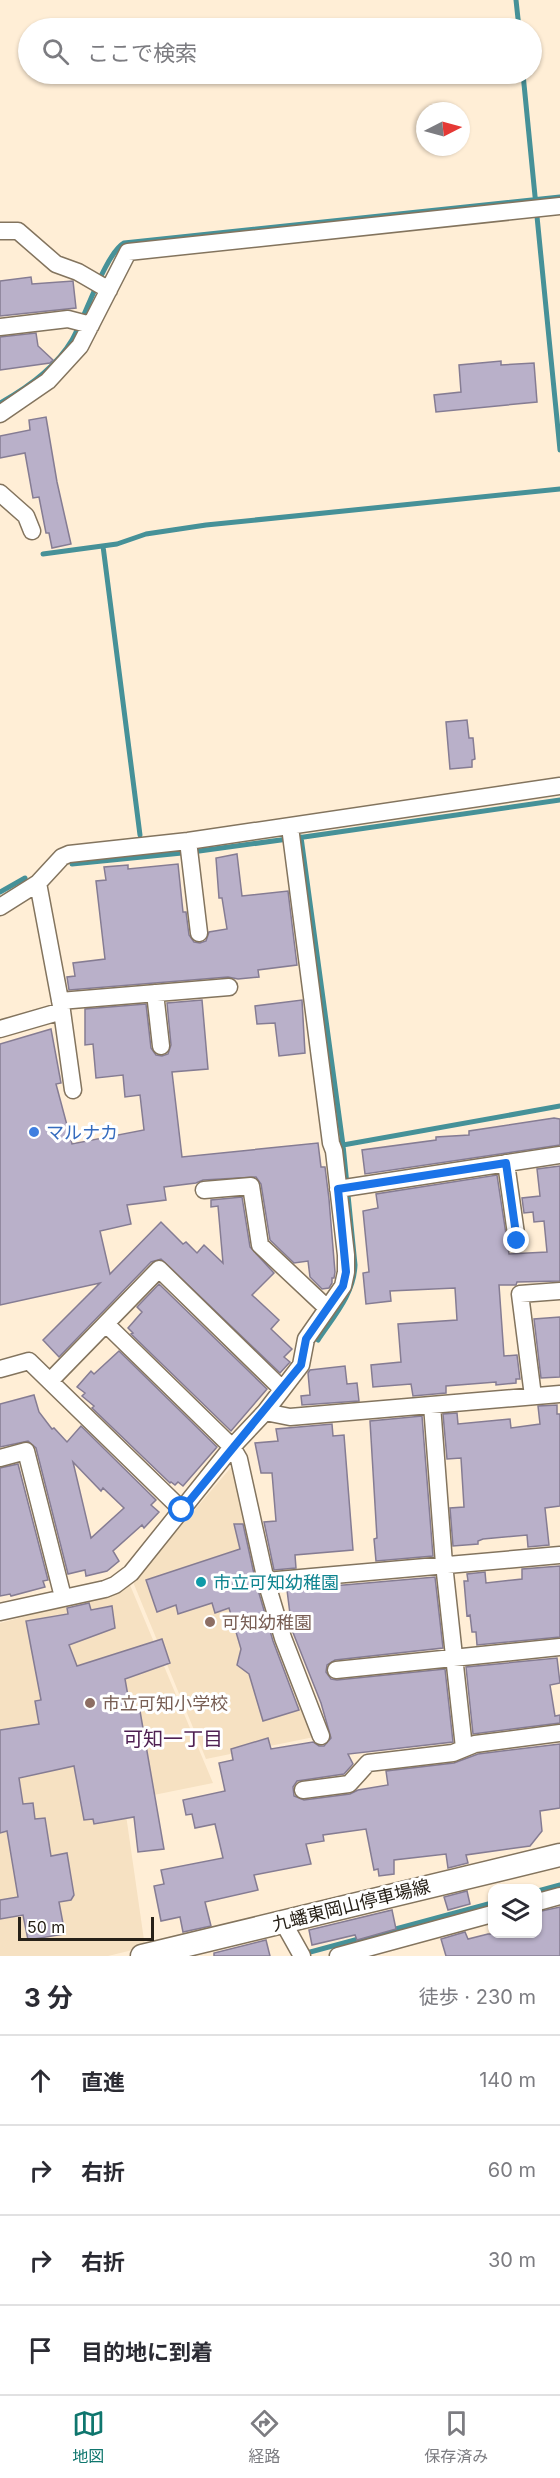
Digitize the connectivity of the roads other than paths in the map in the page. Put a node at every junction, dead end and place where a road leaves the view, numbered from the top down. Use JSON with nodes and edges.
{"nodes":[{"id":1,"x":560,"y":206,"type":"edge"},
{"id":2,"x":0,"y":231,"type":"edge"},
{"id":3,"x":102,"y":286,"type":"junction"},
{"id":4,"x":83,"y":323,"type":"junction"},
{"id":5,"x":0,"y":327,"type":"edge"},
{"id":6,"x":0,"y":414,"type":"edge"},
{"id":7,"x":0,"y":493,"type":"edge"},
{"id":8,"x":32,"y":531,"type":"dead end"},
{"id":9,"x":560,"y":786,"type":"edge"},
{"id":10,"x":291,"y":835,"type":"junction"},
{"id":11,"x":189,"y":849,"type":"junction"},
{"id":12,"x":38,"y":883,"type":"junction"},
{"id":13,"x":0,"y":907,"type":"edge"},
{"id":14,"x":199,"y":933,"type":"dead end"},
{"id":15,"x":229,"y":987,"type":"dead end"},
{"id":16,"x":155,"y":993,"type":"junction"},
{"id":17,"x":61,"y":1006,"type":"junction"},
{"id":18,"x":0,"y":1029,"type":"edge"},
{"id":19,"x":161,"y":1046,"type":"dead end"},
{"id":20,"x":73,"y":1090,"type":"dead end"},
{"id":21,"x":560,"y":1155,"type":"edge"},
{"id":22,"x":506,"y":1163,"type":"junction"},
{"id":23,"x":345,"y":1188,"type":"junction"},
{"id":24,"x":204,"y":1190,"type":"dead end"},
{"id":25,"x":517,"y":1241,"type":"dead end"},
{"id":26,"x":560,"y":1291,"type":"edge"},
{"id":27,"x":327,"y":1308,"type":"junction"},
{"id":28,"x":106,"y":1324,"type":"junction"},
{"id":29,"x":0,"y":1369,"type":"edge"},
{"id":30,"x":50,"y":1381,"type":"junction"},
{"id":31,"x":282,"y":1389,"type":"junction"},
{"id":32,"x":560,"y":1394,"type":"edge"},
{"id":33,"x":532,"y":1396,"type":"junction"},
{"id":34,"x":432,"y":1404,"type":"junction"},
{"id":35,"x":265,"y":1412,"type":"junction"},
{"id":36,"x":232,"y":1447,"type":"junction"},
{"id":37,"x":0,"y":1458,"type":"edge"},
{"id":38,"x":182,"y":1510,"type":"junction"},
{"id":39,"x":560,"y":1555,"type":"edge"},
{"id":40,"x":444,"y":1564,"type":"junction"},
{"id":41,"x":266,"y":1581,"type":"junction"},
{"id":42,"x":63,"y":1597,"type":"junction"},
{"id":43,"x":0,"y":1612,"type":"edge"},
{"id":44,"x":560,"y":1647,"type":"edge"},
{"id":45,"x":455,"y":1658,"type":"junction"},
{"id":46,"x":336,"y":1670,"type":"dead end"},
{"id":47,"x":560,"y":1733,"type":"edge"},
{"id":48,"x":321,"y":1736,"type":"dead end"},
{"id":49,"x":464,"y":1748,"type":"junction"},
{"id":50,"x":303,"y":1790,"type":"dead end"},
{"id":51,"x":560,"y":1855,"type":"edge"},
{"id":52,"x":560,"y":1896,"type":"edge"},
{"id":53,"x":542,"y":1901,"type":"edge"},
{"id":54,"x":488,"y":1915,"type":"edge"},
{"id":55,"x":283,"y":1922,"type":"junction"},
{"id":56,"x":301,"y":1954,"type":"edge"},
{"id":57,"x":142,"y":1956,"type":"edge"},
{"id":58,"x":338,"y":1956,"type":"edge"}],
"edges":[{"from":1,"to":3,"type":"street"},
{"from":2,"to":3,"type":"street"},
{"from":3,"to":4,"type":"street"},
{"from":4,"to":5,"type":"street"},
{"from":4,"to":6,"type":"street"},
{"from":7,"to":8,"type":"street"},
{"from":9,"to":10,"type":"street"},
{"from":10,"to":11,"type":"street"},
{"from":10,"to":23,"type":"street"},
{"from":11,"to":12,"type":"street"},
{"from":11,"to":14,"type":"street"},
{"from":12,"to":13,"type":"street"},
{"from":12,"to":17,"type":"street"},
{"from":15,"to":16,"type":"street"},
{"from":16,"to":17,"type":"street"},
{"from":16,"to":19,"type":"street"},
{"from":17,"to":18,"type":"street"},
{"from":17,"to":20,"type":"street"},
{"from":21,"to":22,"type":"street"},
{"from":22,"to":23,"type":"street"},
{"from":22,"to":25,"type":"street"},
{"from":23,"to":27,"type":"street"},
{"from":24,"to":27,"type":"street"},
{"from":26,"to":33,"type":"street"},
{"from":27,"to":31,"type":"street"},
{"from":28,"to":30,"type":"street"},
{"from":28,"to":31,"type":"street"},
{"from":28,"to":36,"type":"street"},
{"from":29,"to":30,"type":"street"},
{"from":30,"to":38,"type":"street"},
{"from":31,"to":35,"type":"street"},
{"from":32,"to":33,"type":"street"},
{"from":33,"to":34,"type":"street"},
{"from":34,"to":35,"type":"street"},
{"from":34,"to":40,"type":"street"},
{"from":35,"to":36,"type":"street"},
{"from":36,"to":38,"type":"street"},
{"from":36,"to":41,"type":"street"},
{"from":37,"to":42,"type":"street"},
{"from":38,"to":42,"type":"street"},
{"from":39,"to":40,"type":"street"},
{"from":40,"to":41,"type":"street"},
{"from":40,"to":45,"type":"street"},
{"from":41,"to":48,"type":"street"},
{"from":42,"to":43,"type":"street"},
{"from":44,"to":45,"type":"street"},
{"from":45,"to":46,"type":"street"},
{"from":45,"to":49,"type":"street"},
{"from":47,"to":49,"type":"street"},
{"from":49,"to":50,"type":"street"},
{"from":51,"to":55,"type":"main road","name":"九蟠東岡山停車場線"},
{"from":52,"to":53,"type":"street"},
{"from":54,"to":58,"type":"street"},
{"from":55,"to":56,"type":"street"},
{"from":55,"to":57,"type":"main road","name":"九蟠東岡山停車場線"}]}
